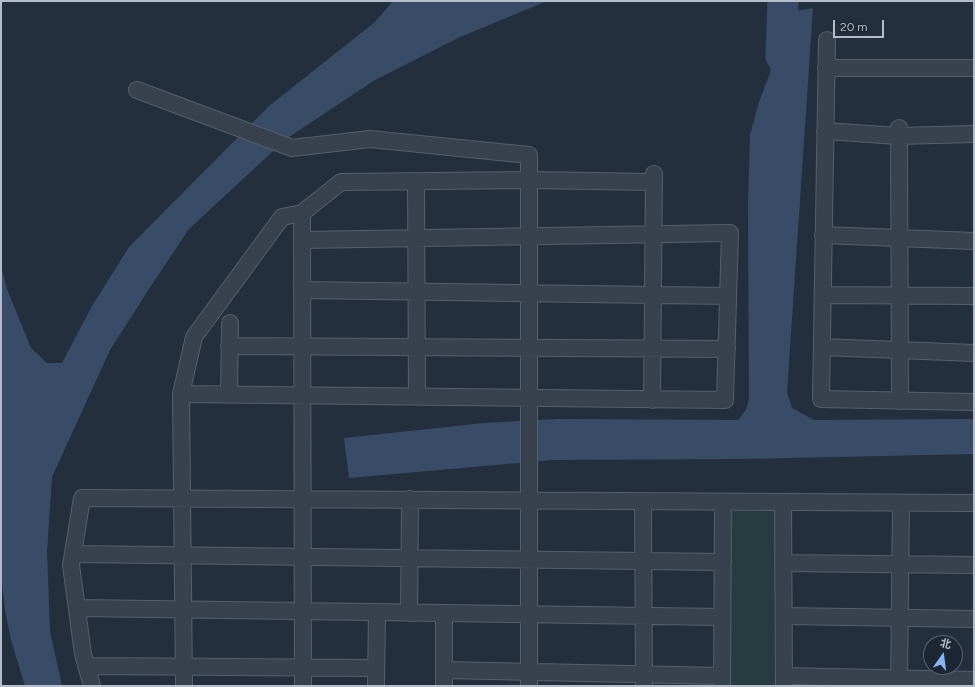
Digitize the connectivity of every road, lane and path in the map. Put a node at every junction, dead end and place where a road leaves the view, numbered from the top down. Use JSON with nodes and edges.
{"nodes":[{"id":1,"x":827,"y":40,"type":"dead end"},
{"id":2,"x":826,"y":68,"type":"junction"},
{"id":3,"x":974,"y":68,"type":"edge"},
{"id":4,"x":137,"y":90,"type":"dead end"},
{"id":5,"x":825,"y":131,"type":"junction"},
{"id":6,"x":898,"y":132,"type":"junction"},
{"id":7,"x":974,"y":134,"type":"edge"},
{"id":8,"x":530,"y":180,"type":"junction"},
{"id":9,"x":416,"y":181,"type":"junction"},
{"id":10,"x":302,"y":213,"type":"junction"},
{"id":11,"x":653,"y":234,"type":"junction"},
{"id":12,"x":823,"y":235,"type":"junction"},
{"id":13,"x":530,"y":236,"type":"junction"},
{"id":14,"x":416,"y":238,"type":"junction"},
{"id":15,"x":899,"y":238,"type":"junction"},
{"id":16,"x":302,"y":240,"type":"junction"},
{"id":17,"x":974,"y":241,"type":"edge"},
{"id":18,"x":302,"y":290,"type":"junction"},
{"id":19,"x":416,"y":292,"type":"junction"},
{"id":20,"x":530,"y":293,"type":"junction"},
{"id":21,"x":653,"y":295,"type":"junction"},
{"id":22,"x":823,"y":295,"type":"junction"},
{"id":23,"x":728,"y":296,"type":"junction"},
{"id":24,"x":899,"y":296,"type":"junction"},
{"id":25,"x":974,"y":296,"type":"edge"},
{"id":26,"x":230,"y":323,"type":"dead end"},
{"id":27,"x":229,"y":346,"type":"junction"},
{"id":28,"x":302,"y":347,"type":"junction"},
{"id":29,"x":416,"y":347,"type":"junction"},
{"id":30,"x":822,"y":347,"type":"junction"},
{"id":31,"x":529,"y":348,"type":"junction"},
{"id":32,"x":653,"y":348,"type":"junction"},
{"id":33,"x":727,"y":349,"type":"junction"},
{"id":34,"x":900,"y":350,"type":"junction"},
{"id":35,"x":974,"y":353,"type":"edge"},
{"id":36,"x":181,"y":394,"type":"junction"},
{"id":37,"x":229,"y":395,"type":"junction"},
{"id":38,"x":302,"y":396,"type":"junction"},
{"id":39,"x":417,"y":397,"type":"junction"},
{"id":40,"x":529,"y":399,"type":"junction"},
{"id":41,"x":652,"y":400,"type":"junction"},
{"id":42,"x":900,"y":401,"type":"junction"},
{"id":43,"x":974,"y":402,"type":"edge"},
{"id":44,"x":182,"y":498,"type":"junction"},
{"id":45,"x":302,"y":499,"type":"junction"},
{"id":46,"x":410,"y":499,"type":"junction"},
{"id":47,"x":529,"y":500,"type":"junction"},
{"id":48,"x":643,"y":501,"type":"junction"},
{"id":49,"x":723,"y":502,"type":"junction"},
{"id":50,"x":783,"y":502,"type":"junction"},
{"id":51,"x":901,"y":503,"type":"junction"},
{"id":52,"x":974,"y":503,"type":"edge"},
{"id":53,"x":73,"y":554,"type":"junction"},
{"id":54,"x":182,"y":555,"type":"junction"},
{"id":55,"x":303,"y":557,"type":"junction"},
{"id":56,"x":409,"y":558,"type":"junction"},
{"id":57,"x":529,"y":560,"type":"junction"},
{"id":58,"x":643,"y":561,"type":"junction"},
{"id":59,"x":723,"y":562,"type":"junction"},
{"id":60,"x":783,"y":563,"type":"junction"},
{"id":61,"x":900,"y":564,"type":"junction"},
{"id":62,"x":974,"y":565,"type":"edge"},
{"id":63,"x":77,"y":608,"type":"junction"},
{"id":64,"x":183,"y":610,"type":"junction"},
{"id":65,"x":303,"y":612,"type":"junction"},
{"id":66,"x":377,"y":613,"type":"junction"},
{"id":67,"x":409,"y":613,"type":"junction"},
{"id":68,"x":444,"y":613,"type":"junction"},
{"id":69,"x":529,"y":614,"type":"junction"},
{"id":70,"x":644,"y":616,"type":"junction"},
{"id":71,"x":784,"y":616,"type":"junction"},
{"id":72,"x":722,"y":617,"type":"junction"},
{"id":73,"x":900,"y":619,"type":"junction"},
{"id":74,"x":974,"y":620,"type":"edge"},
{"id":75,"x":86,"y":666,"type":"junction"},
{"id":76,"x":184,"y":666,"type":"junction"},
{"id":77,"x":302,"y":668,"type":"junction"},
{"id":78,"x":376,"y":668,"type":"junction"},
{"id":79,"x":444,"y":670,"type":"junction"},
{"id":80,"x":529,"y":679,"type":"edge"},
{"id":81,"x":644,"y":680,"type":"edge"},
{"id":82,"x":974,"y":680,"type":"edge"},
{"id":83,"x":722,"y":681,"type":"edge"},
{"id":84,"x":784,"y":681,"type":"edge"},
{"id":85,"x":899,"y":682,"type":"edge"},
{"id":86,"x":92,"y":686,"type":"edge"},
{"id":87,"x":184,"y":686,"type":"edge"},
{"id":88,"x":302,"y":686,"type":"edge"},
{"id":89,"x":376,"y":686,"type":"edge"},
{"id":90,"x":444,"y":686,"type":"edge"}],
"edges":[{"from":1,"to":2,"type":"street"},
{"from":2,"to":3,"type":"street"},
{"from":2,"to":5,"type":"street"},
{"from":4,"to":8,"type":"street"},
{"from":5,"to":6,"type":"street"},
{"from":5,"to":12,"type":"street"},
{"from":6,"to":7,"type":"street"},
{"from":6,"to":15,"type":"street"},
{"from":8,"to":9,"type":"street"},
{"from":8,"to":11,"type":"street"},
{"from":8,"to":13,"type":"street"},
{"from":9,"to":10,"type":"street"},
{"from":9,"to":14,"type":"street"},
{"from":10,"to":16,"type":"street"},
{"from":10,"to":36,"type":"street"},
{"from":11,"to":13,"type":"street"},
{"from":11,"to":21,"type":"street"},
{"from":11,"to":23,"type":"street"},
{"from":12,"to":15,"type":"street"},
{"from":12,"to":22,"type":"street"},
{"from":13,"to":14,"type":"street"},
{"from":13,"to":20,"type":"street"},
{"from":14,"to":16,"type":"street"},
{"from":14,"to":19,"type":"street"},
{"from":15,"to":17,"type":"street"},
{"from":15,"to":24,"type":"street"},
{"from":16,"to":18,"type":"street"},
{"from":18,"to":19,"type":"street"},
{"from":18,"to":28,"type":"street"},
{"from":19,"to":20,"type":"street"},
{"from":19,"to":29,"type":"street"},
{"from":20,"to":21,"type":"street"},
{"from":20,"to":31,"type":"street"},
{"from":21,"to":23,"type":"street"},
{"from":21,"to":32,"type":"street"},
{"from":22,"to":24,"type":"street"},
{"from":22,"to":30,"type":"street"},
{"from":23,"to":33,"type":"street"},
{"from":24,"to":25,"type":"street"},
{"from":24,"to":34,"type":"street"},
{"from":26,"to":27,"type":"street"},
{"from":27,"to":28,"type":"street"},
{"from":27,"to":37,"type":"street"},
{"from":28,"to":29,"type":"street"},
{"from":28,"to":38,"type":"street"},
{"from":29,"to":31,"type":"street"},
{"from":29,"to":39,"type":"street"},
{"from":30,"to":34,"type":"street"},
{"from":30,"to":42,"type":"street"},
{"from":31,"to":32,"type":"street"},
{"from":31,"to":40,"type":"street"},
{"from":32,"to":33,"type":"street"},
{"from":32,"to":41,"type":"street"},
{"from":33,"to":41,"type":"street"},
{"from":34,"to":35,"type":"street"},
{"from":34,"to":42,"type":"street"},
{"from":36,"to":37,"type":"street"},
{"from":36,"to":44,"type":"street"},
{"from":37,"to":38,"type":"street"},
{"from":38,"to":39,"type":"street"},
{"from":38,"to":45,"type":"street"},
{"from":39,"to":40,"type":"street"},
{"from":40,"to":41,"type":"street"},
{"from":40,"to":47,"type":"street"},
{"from":42,"to":43,"type":"street"},
{"from":44,"to":45,"type":"street"},
{"from":44,"to":53,"type":"street"},
{"from":44,"to":54,"type":"street"},
{"from":45,"to":46,"type":"street"},
{"from":45,"to":55,"type":"street"},
{"from":46,"to":47,"type":"street"},
{"from":46,"to":56,"type":"street"},
{"from":47,"to":48,"type":"street"},
{"from":47,"to":57,"type":"street"},
{"from":48,"to":49,"type":"street"},
{"from":48,"to":58,"type":"street"},
{"from":49,"to":50,"type":"street"},
{"from":49,"to":59,"type":"street"},
{"from":50,"to":51,"type":"street"},
{"from":50,"to":60,"type":"street"},
{"from":51,"to":52,"type":"street"},
{"from":51,"to":61,"type":"street"},
{"from":53,"to":54,"type":"street"},
{"from":53,"to":63,"type":"street"},
{"from":54,"to":55,"type":"street"},
{"from":54,"to":64,"type":"street"},
{"from":55,"to":56,"type":"street"},
{"from":55,"to":65,"type":"street"},
{"from":56,"to":57,"type":"street"},
{"from":56,"to":67,"type":"street"},
{"from":57,"to":58,"type":"street"},
{"from":57,"to":69,"type":"street"},
{"from":58,"to":59,"type":"street"},
{"from":58,"to":70,"type":"street"},
{"from":59,"to":72,"type":"street"},
{"from":60,"to":61,"type":"street"},
{"from":60,"to":71,"type":"street"},
{"from":61,"to":62,"type":"street"},
{"from":61,"to":73,"type":"street"},
{"from":63,"to":64,"type":"street"},
{"from":63,"to":75,"type":"street"},
{"from":64,"to":65,"type":"street"},
{"from":64,"to":76,"type":"street"},
{"from":65,"to":66,"type":"street"},
{"from":65,"to":77,"type":"street"},
{"from":66,"to":67,"type":"street"},
{"from":66,"to":78,"type":"street"},
{"from":67,"to":68,"type":"street"},
{"from":68,"to":69,"type":"street"},
{"from":68,"to":79,"type":"street"},
{"from":69,"to":70,"type":"street"},
{"from":69,"to":80,"type":"street"},
{"from":70,"to":72,"type":"street"},
{"from":70,"to":81,"type":"street"},
{"from":71,"to":73,"type":"street"},
{"from":71,"to":84,"type":"street"},
{"from":72,"to":83,"type":"street"},
{"from":73,"to":74,"type":"street"},
{"from":73,"to":85,"type":"street"},
{"from":75,"to":76,"type":"street"},
{"from":75,"to":86,"type":"street"},
{"from":76,"to":77,"type":"street"},
{"from":76,"to":87,"type":"street"},
{"from":77,"to":78,"type":"street"},
{"from":77,"to":88,"type":"street"},
{"from":78,"to":89,"type":"street"},
{"from":79,"to":80,"type":"street"},
{"from":79,"to":90,"type":"street"},
{"from":80,"to":81,"type":"street"},
{"from":81,"to":83,"type":"street"},
{"from":82,"to":85,"type":"street"},
{"from":84,"to":85,"type":"street"}]}
